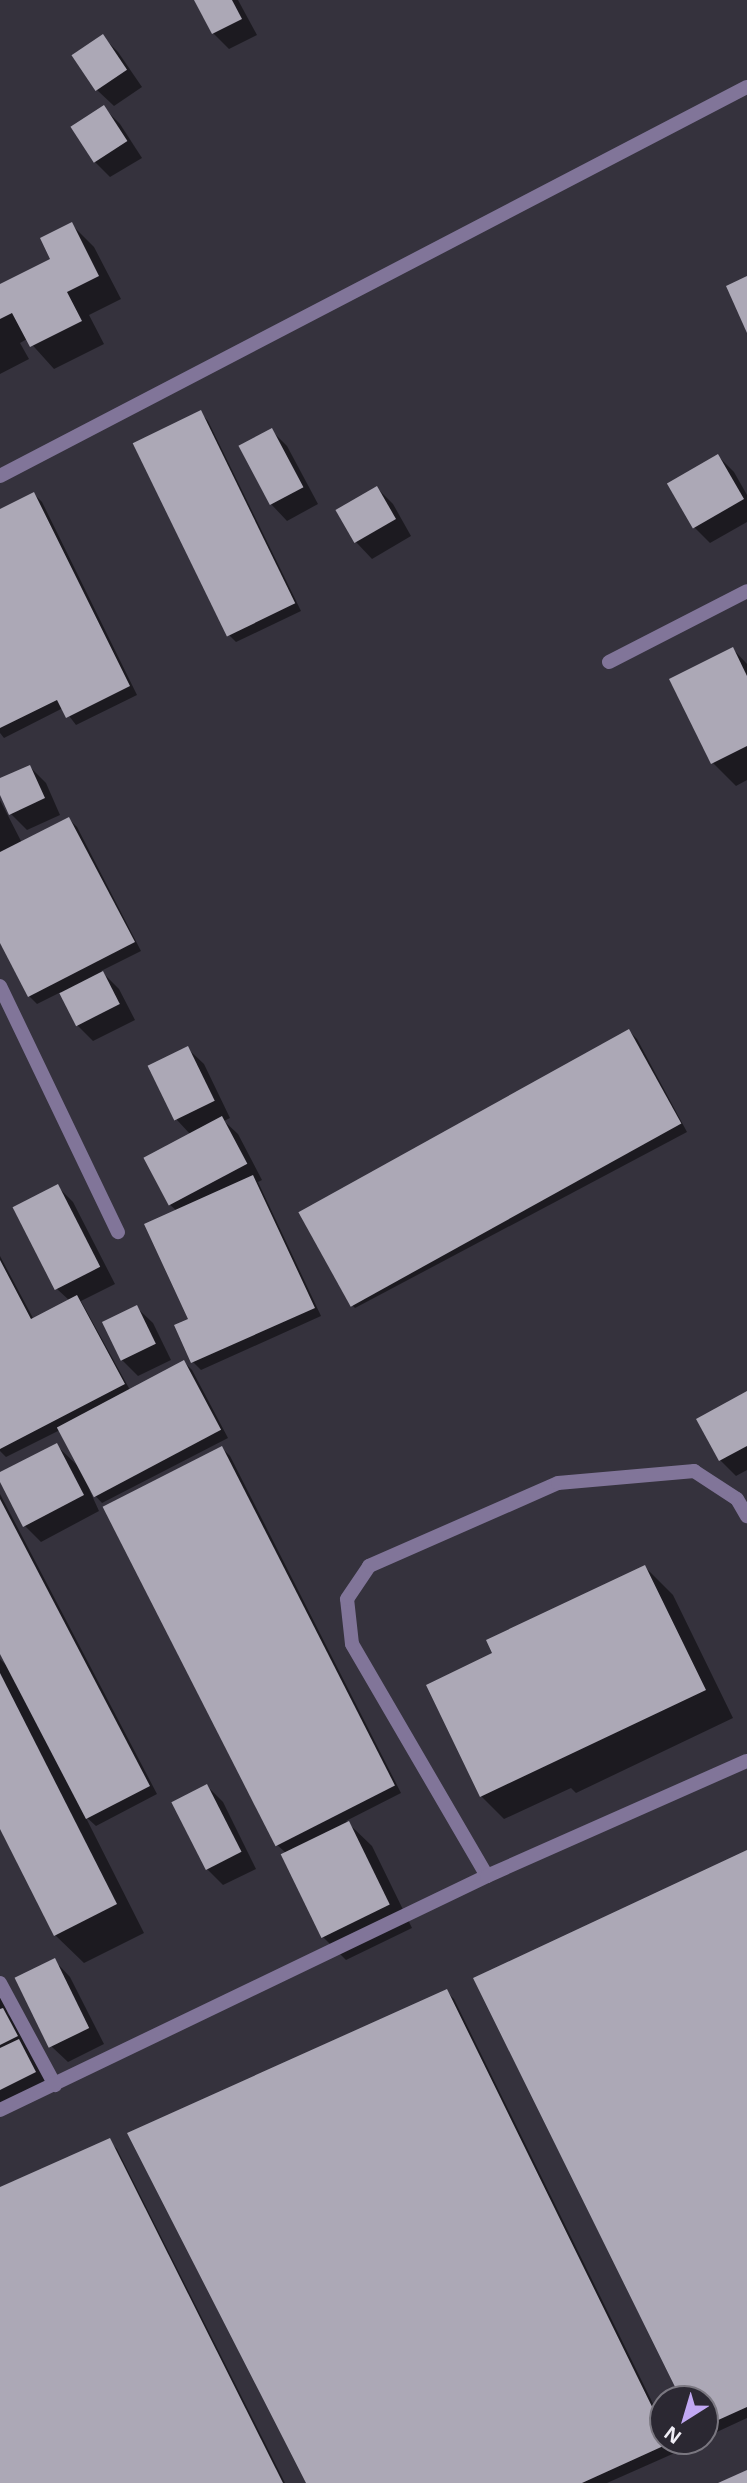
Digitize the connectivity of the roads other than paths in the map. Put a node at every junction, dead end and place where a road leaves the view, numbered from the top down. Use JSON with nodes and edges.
{"nodes":[{"id":1,"x":747,"y":87,"type":"edge"},
{"id":2,"x":0,"y":476,"type":"edge"},
{"id":3,"x":747,"y":591,"type":"edge"},
{"id":4,"x":609,"y":662,"type":"dead end"},
{"id":5,"x":0,"y":986,"type":"edge"},
{"id":6,"x":118,"y":1231,"type":"dead end"},
{"id":7,"x":747,"y":1516,"type":"edge"},
{"id":8,"x":747,"y":1760,"type":"edge"},
{"id":9,"x":487,"y":1876,"type":"junction"},
{"id":10,"x":0,"y":1983,"type":"edge"},
{"id":11,"x":55,"y":2085,"type":"junction"},
{"id":12,"x":0,"y":2110,"type":"edge"}],
"edges":[{"from":1,"to":2,"type":"street"},
{"from":3,"to":4,"type":"street"},
{"from":5,"to":6,"type":"street"},
{"from":7,"to":9,"type":"street"},
{"from":8,"to":9,"type":"street"},
{"from":9,"to":11,"type":"street"},
{"from":10,"to":11,"type":"street"},
{"from":11,"to":12,"type":"street"}]}
